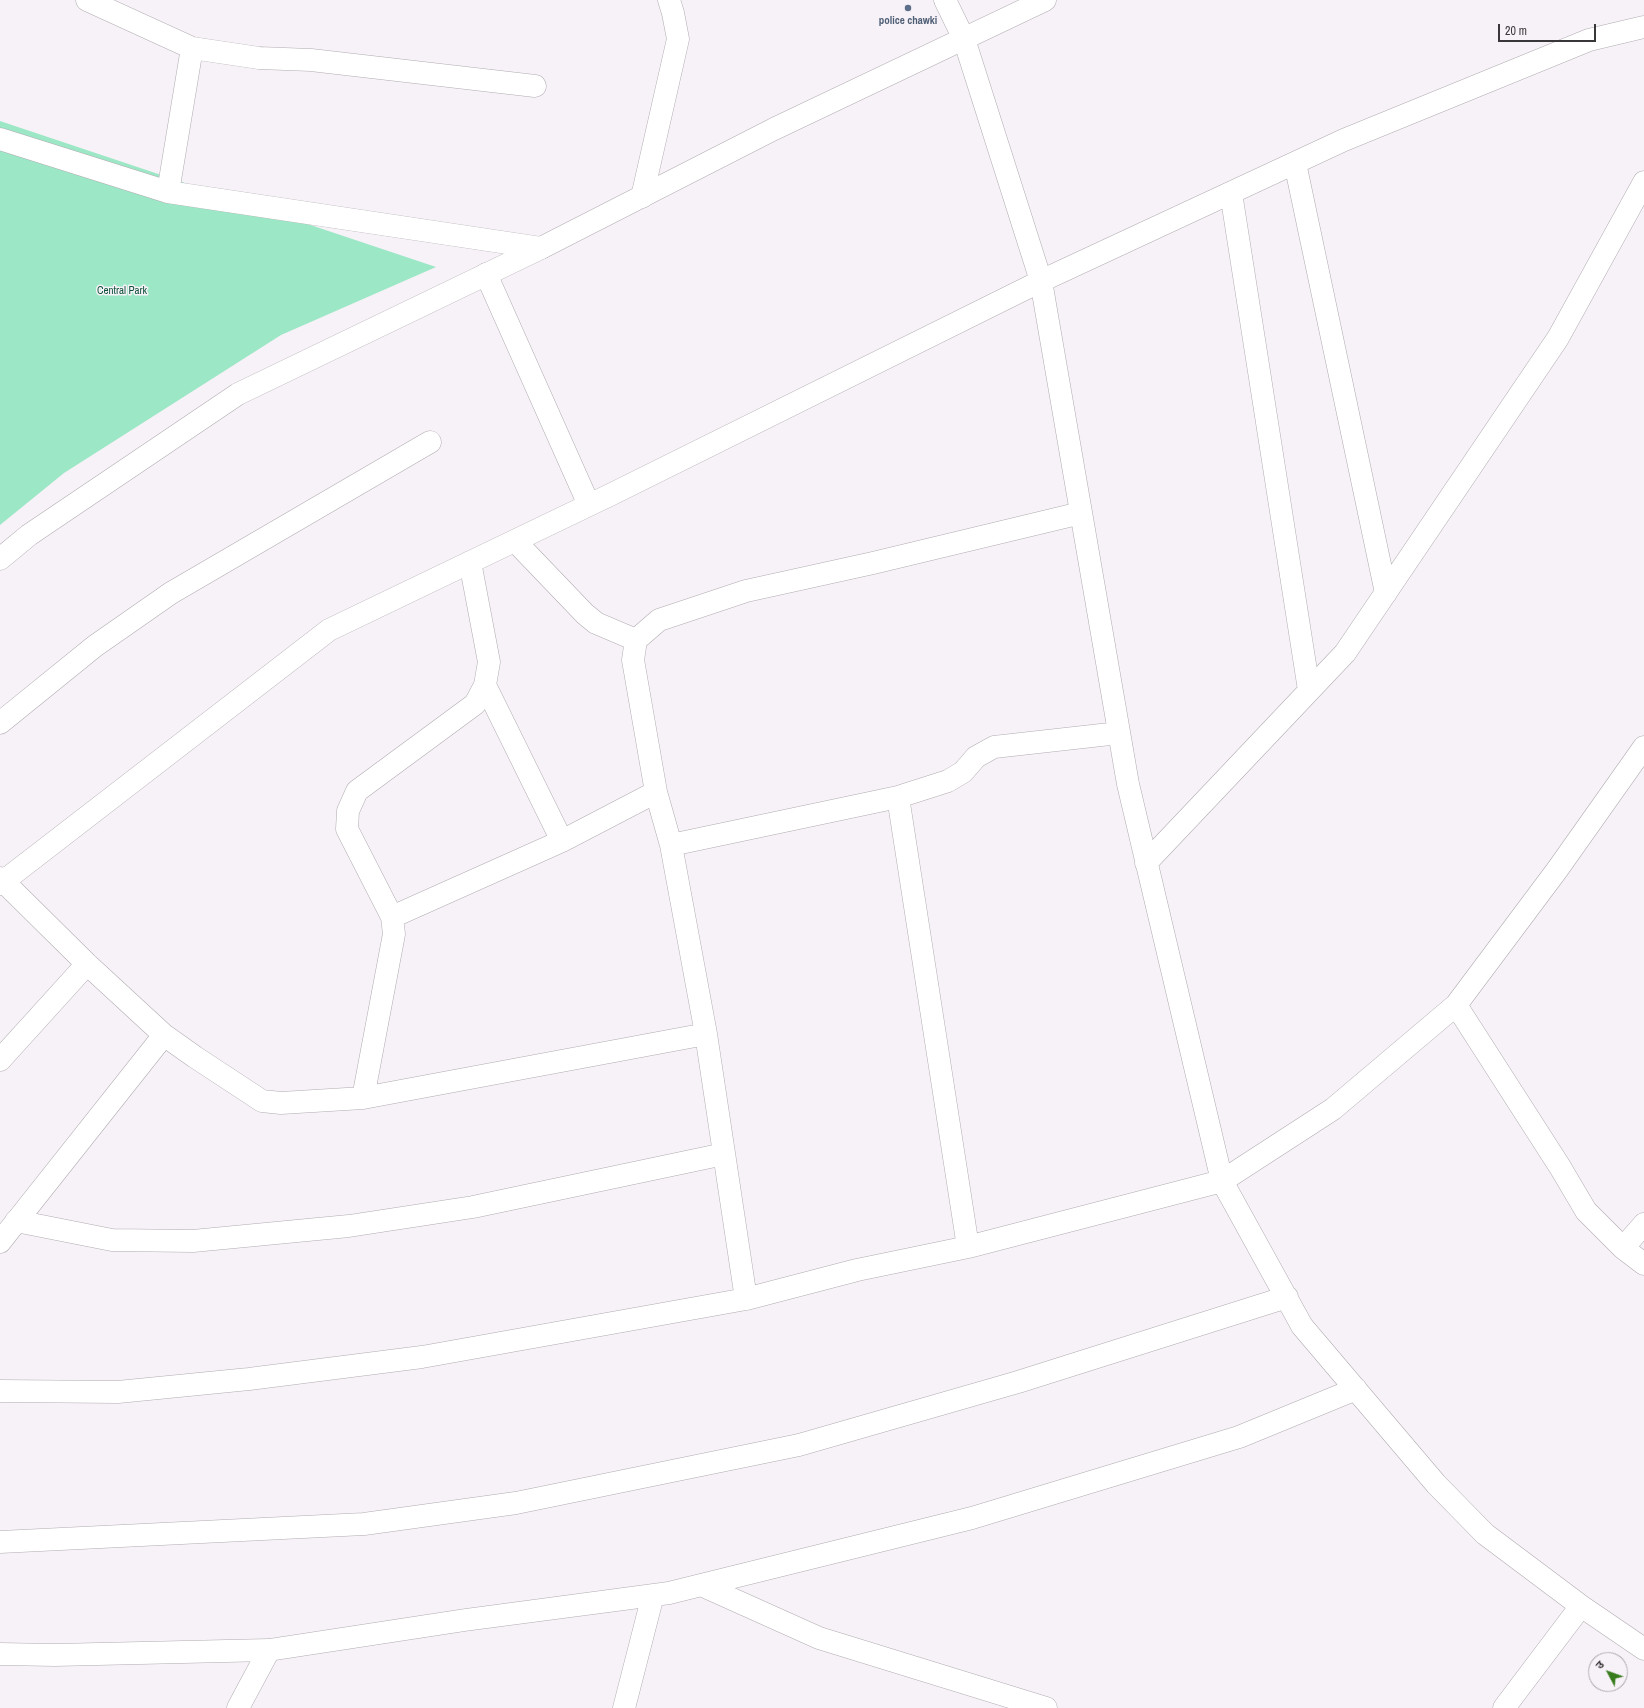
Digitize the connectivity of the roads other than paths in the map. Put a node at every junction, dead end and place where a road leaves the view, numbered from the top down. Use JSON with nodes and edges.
{"nodes":[{"id":1,"x":87,"y":0,"type":"edge"},
{"id":2,"x":669,"y":0,"type":"edge"},
{"id":3,"x":945,"y":0,"type":"edge"},
{"id":4,"x":1045,"y":0,"type":"edge"},
{"id":5,"x":1644,"y":27,"type":"edge"},
{"id":6,"x":964,"y":38,"type":"junction"},
{"id":7,"x":192,"y":48,"type":"junction"},
{"id":8,"x":535,"y":86,"type":"dead end"},
{"id":9,"x":0,"y":139,"type":"edge"},
{"id":10,"x":1295,"y":163,"type":"junction"},
{"id":11,"x":1644,"y":182,"type":"edge"},
{"id":12,"x":168,"y":192,"type":"junction"},
{"id":13,"x":1231,"y":193,"type":"junction"},
{"id":14,"x":642,"y":197,"type":"junction"},
{"id":15,"x":541,"y":248,"type":"junction"},
{"id":16,"x":486,"y":274,"type":"junction"},
{"id":17,"x":1041,"y":281,"type":"junction"},
{"id":18,"x":430,"y":442,"type":"dead end"},
{"id":19,"x":589,"y":505,"type":"junction"},
{"id":20,"x":1081,"y":513,"type":"junction"},
{"id":21,"x":515,"y":541,"type":"junction"},
{"id":22,"x":0,"y":559,"type":"edge"},
{"id":23,"x":470,"y":562,"type":"junction"},
{"id":24,"x":1386,"y":593,"type":"junction"},
{"id":25,"x":636,"y":640,"type":"junction"},
{"id":26,"x":485,"y":685,"type":"junction"},
{"id":27,"x":1309,"y":690,"type":"junction"},
{"id":28,"x":0,"y":723,"type":"edge"},
{"id":29,"x":1119,"y":733,"type":"junction"},
{"id":30,"x":1644,"y":747,"type":"edge"},
{"id":31,"x":656,"y":792,"type":"junction"},
{"id":32,"x":898,"y":797,"type":"junction"},
{"id":33,"x":562,"y":841,"type":"junction"},
{"id":34,"x":671,"y":845,"type":"junction"},
{"id":35,"x":1146,"y":863,"type":"junction"},
{"id":36,"x":1,"y":881,"type":"edge"},
{"id":37,"x":392,"y":917,"type":"junction"},
{"id":38,"x":87,"y":964,"type":"junction"},
{"id":39,"x":1456,"y":1006,"type":"junction"},
{"id":40,"x":706,"y":1034,"type":"junction"},
{"id":41,"x":164,"y":1035,"type":"junction"},
{"id":42,"x":0,"y":1060,"type":"edge"},
{"id":43,"x":363,"y":1098,"type":"junction"},
{"id":44,"x":724,"y":1154,"type":"junction"},
{"id":45,"x":1222,"y":1181,"type":"junction"},
{"id":46,"x":16,"y":1221,"type":"junction"},
{"id":47,"x":1644,"y":1224,"type":"edge"},
{"id":48,"x":0,"y":1242,"type":"edge"},
{"id":49,"x":968,"y":1247,"type":"junction"},
{"id":50,"x":1623,"y":1248,"type":"junction"},
{"id":51,"x":1644,"y":1264,"type":"edge"},
{"id":52,"x":1286,"y":1297,"type":"junction"},
{"id":53,"x":746,"y":1299,"type":"junction"},
{"id":54,"x":1356,"y":1389,"type":"junction"},
{"id":55,"x":0,"y":1391,"type":"edge"},
{"id":56,"x":0,"y":1542,"type":"edge"},
{"id":57,"x":701,"y":1585,"type":"junction"},
{"id":58,"x":652,"y":1595,"type":"junction"},
{"id":59,"x":1581,"y":1606,"type":"junction"},
{"id":60,"x":1644,"y":1649,"type":"edge"},
{"id":61,"x":269,"y":1650,"type":"junction"},
{"id":62,"x":0,"y":1654,"type":"edge"},
{"id":63,"x":238,"y":1708,"type":"edge"},
{"id":64,"x":624,"y":1708,"type":"edge"},
{"id":65,"x":1046,"y":1708,"type":"edge"},
{"id":66,"x":1504,"y":1708,"type":"edge"}],
"edges":[{"from":1,"to":7,"type":"street"},
{"from":2,"to":14,"type":"street"},
{"from":3,"to":6,"type":"street"},
{"from":4,"to":6,"type":"street"},
{"from":5,"to":10,"type":"street"},
{"from":6,"to":14,"type":"street"},
{"from":6,"to":17,"type":"street"},
{"from":7,"to":8,"type":"street"},
{"from":7,"to":12,"type":"street"},
{"from":9,"to":12,"type":"street"},
{"from":10,"to":13,"type":"street"},
{"from":10,"to":24,"type":"street"},
{"from":11,"to":24,"type":"street"},
{"from":12,"to":15,"type":"street"},
{"from":13,"to":17,"type":"street"},
{"from":13,"to":27,"type":"street"},
{"from":14,"to":15,"type":"street"},
{"from":15,"to":16,"type":"street"},
{"from":16,"to":19,"type":"street"},
{"from":16,"to":22,"type":"street"},
{"from":17,"to":19,"type":"street"},
{"from":17,"to":20,"type":"street"},
{"from":18,"to":28,"type":"street"},
{"from":19,"to":21,"type":"street"},
{"from":20,"to":25,"type":"street"},
{"from":20,"to":29,"type":"street"},
{"from":21,"to":23,"type":"street"},
{"from":21,"to":25,"type":"street"},
{"from":23,"to":26,"type":"street"},
{"from":23,"to":36,"type":"street"},
{"from":24,"to":27,"type":"street"},
{"from":25,"to":31,"type":"street"},
{"from":26,"to":33,"type":"street"},
{"from":26,"to":37,"type":"street"},
{"from":27,"to":35,"type":"street"},
{"from":29,"to":32,"type":"street"},
{"from":29,"to":35,"type":"street"},
{"from":30,"to":39,"type":"street"},
{"from":31,"to":33,"type":"street"},
{"from":31,"to":34,"type":"street"},
{"from":32,"to":34,"type":"street"},
{"from":32,"to":49,"type":"street"},
{"from":33,"to":37,"type":"street"},
{"from":34,"to":40,"type":"street"},
{"from":35,"to":45,"type":"street"},
{"from":36,"to":38,"type":"street"},
{"from":37,"to":43,"type":"street"},
{"from":38,"to":41,"type":"street"},
{"from":38,"to":42,"type":"street"},
{"from":39,"to":45,"type":"street"},
{"from":39,"to":50,"type":"street"},
{"from":40,"to":43,"type":"street"},
{"from":40,"to":44,"type":"street"},
{"from":41,"to":43,"type":"street"},
{"from":41,"to":46,"type":"street"},
{"from":44,"to":46,"type":"street"},
{"from":44,"to":53,"type":"street"},
{"from":45,"to":49,"type":"street"},
{"from":45,"to":52,"type":"street"},
{"from":46,"to":48,"type":"street"},
{"from":47,"to":50,"type":"street"},
{"from":49,"to":53,"type":"street"},
{"from":50,"to":51,"type":"street"},
{"from":52,"to":54,"type":"street"},
{"from":52,"to":56,"type":"street"},
{"from":53,"to":55,"type":"street"},
{"from":54,"to":57,"type":"street"},
{"from":54,"to":59,"type":"street"},
{"from":57,"to":58,"type":"street"},
{"from":57,"to":65,"type":"street"},
{"from":58,"to":61,"type":"street"},
{"from":58,"to":64,"type":"street"},
{"from":59,"to":60,"type":"street"},
{"from":59,"to":66,"type":"street"},
{"from":61,"to":62,"type":"street"},
{"from":61,"to":63,"type":"street"}]}
